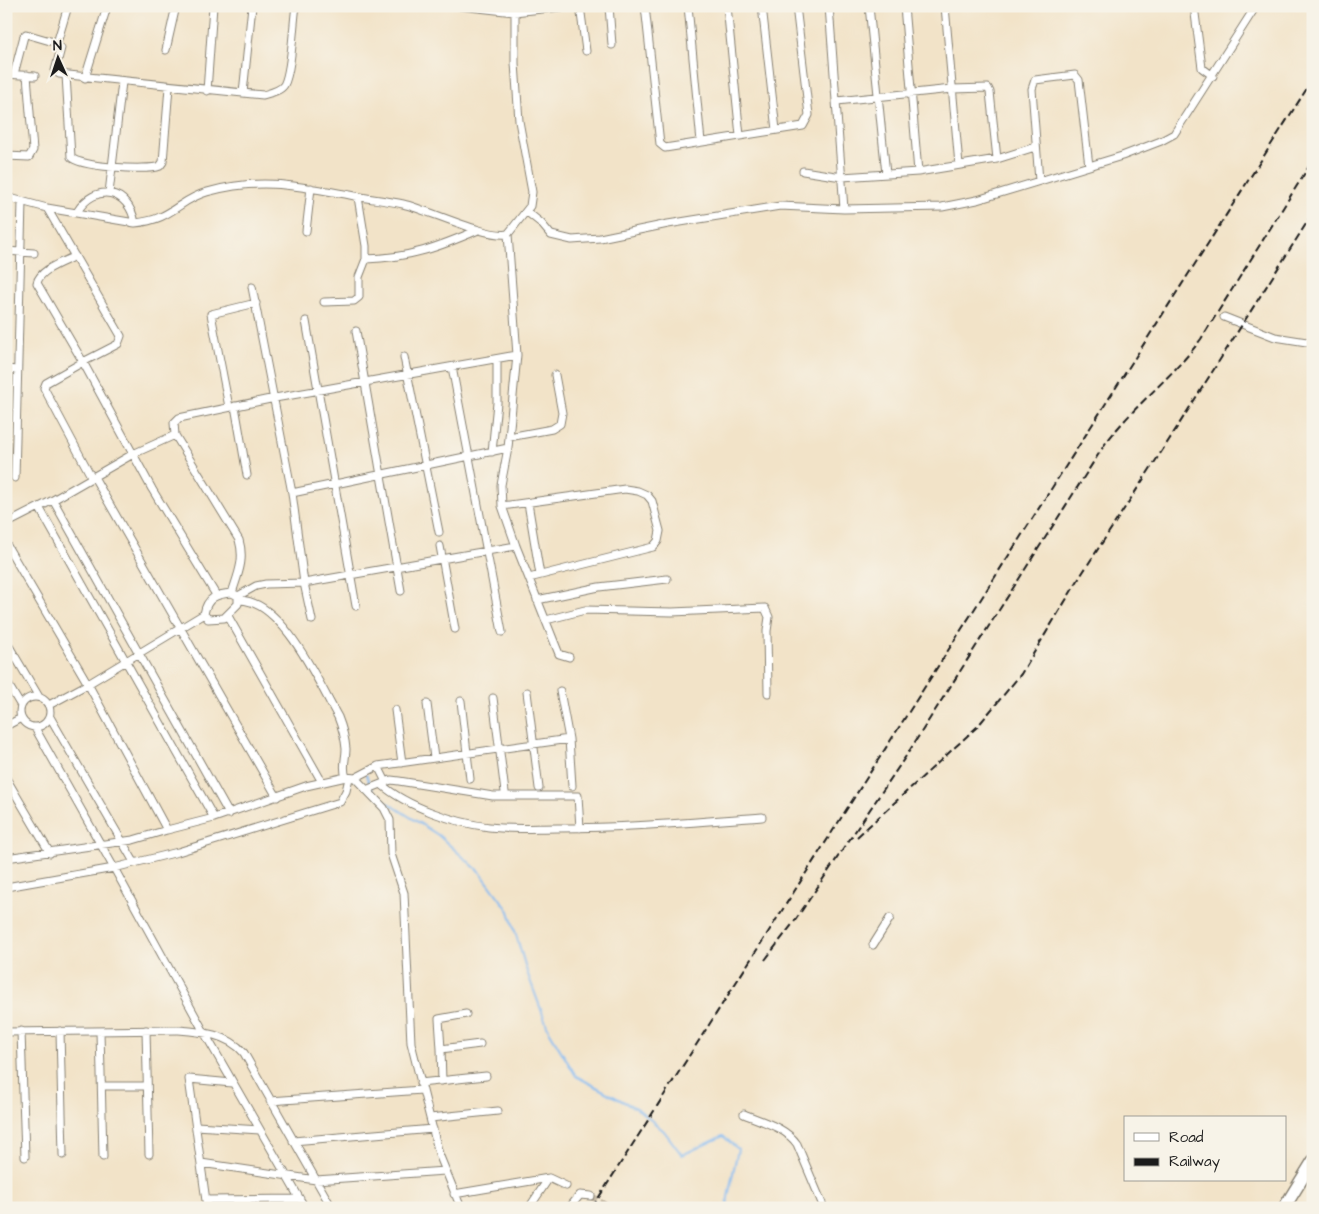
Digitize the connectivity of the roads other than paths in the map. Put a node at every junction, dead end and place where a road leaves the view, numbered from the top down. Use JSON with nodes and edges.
{"nodes":[{"id":1,"x":68,"y":6,"type":"edge"},
{"id":2,"x":176,"y":6,"type":"edge"},
{"id":3,"x":213,"y":6,"type":"edge"},
{"id":4,"x":252,"y":6,"type":"edge"},
{"id":5,"x":296,"y":6,"type":"edge"},
{"id":6,"x":460,"y":6,"type":"edge"},
{"id":7,"x":569,"y":6,"type":"edge"},
{"id":8,"x":580,"y":6,"type":"edge"},
{"id":9,"x":609,"y":6,"type":"edge"},
{"id":10,"x":645,"y":6,"type":"edge"},
{"id":11,"x":688,"y":6,"type":"edge"},
{"id":12,"x":727,"y":6,"type":"edge"},
{"id":13,"x":762,"y":6,"type":"edge"},
{"id":14,"x":796,"y":6,"type":"edge"},
{"id":15,"x":829,"y":6,"type":"edge"},
{"id":16,"x":869,"y":6,"type":"edge"},
{"id":17,"x":904,"y":6,"type":"edge"},
{"id":18,"x":945,"y":6,"type":"edge"},
{"id":19,"x":1194,"y":6,"type":"edge"},
{"id":20,"x":1256,"y":6,"type":"edge"},
{"id":21,"x":107,"y":7,"type":"edge"},
{"id":22,"x":514,"y":9,"type":"edge"},
{"id":23,"x":612,"y":45,"type":"dead end"},
{"id":24,"x":61,"y":48,"type":"dead end"},
{"id":25,"x":166,"y":50,"type":"dead end"},
{"id":26,"x":586,"y":51,"type":"dead end"},
{"id":27,"x":10,"y":74,"type":"edge"},
{"id":28,"x":27,"y":75,"type":"junction"},
{"id":29,"x":66,"y":75,"type":"junction"},
{"id":30,"x":35,"y":76,"type":"dead end"},
{"id":31,"x":1213,"y":76,"type":"junction"},
{"id":32,"x":85,"y":78,"type":"junction"},
{"id":33,"x":122,"y":82,"type":"junction"},
{"id":34,"x":169,"y":87,"type":"junction"},
{"id":35,"x":952,"y":89,"type":"junction"},
{"id":36,"x":207,"y":91,"type":"junction"},
{"id":37,"x":243,"y":93,"type":"junction"},
{"id":38,"x":911,"y":93,"type":"junction"},
{"id":39,"x":876,"y":97,"type":"junction"},
{"id":40,"x":837,"y":101,"type":"junction"},
{"id":41,"x":776,"y":130,"type":"junction"},
{"id":42,"x":740,"y":136,"type":"junction"},
{"id":43,"x":701,"y":142,"type":"junction"},
{"id":44,"x":1035,"y":147,"type":"junction"},
{"id":45,"x":6,"y":156,"type":"edge"},
{"id":46,"x":997,"y":159,"type":"junction"},
{"id":47,"x":958,"y":166,"type":"junction"},
{"id":48,"x":1089,"y":166,"type":"junction"},
{"id":49,"x":112,"y":167,"type":"junction"},
{"id":50,"x":802,"y":171,"type":"dead end"},
{"id":51,"x":918,"y":172,"type":"junction"},
{"id":52,"x":886,"y":174,"type":"junction"},
{"id":53,"x":842,"y":177,"type":"junction"},
{"id":54,"x":1040,"y":181,"type":"junction"},
{"id":55,"x":312,"y":188,"type":"junction"},
{"id":56,"x":109,"y":193,"type":"junction"},
{"id":57,"x":6,"y":197,"type":"edge"},
{"id":58,"x":358,"y":197,"type":"junction"},
{"id":59,"x":22,"y":202,"type":"junction"},
{"id":60,"x":47,"y":208,"type":"junction"},
{"id":61,"x":844,"y":209,"type":"junction"},
{"id":62,"x":526,"y":211,"type":"junction"},
{"id":63,"x":77,"y":212,"type":"junction"},
{"id":64,"x":135,"y":223,"type":"junction"},
{"id":65,"x":478,"y":230,"type":"junction"},
{"id":66,"x":306,"y":232,"type":"dead end"},
{"id":67,"x":508,"y":234,"type":"junction"},
{"id":68,"x":6,"y":252,"type":"edge"},
{"id":69,"x":20,"y":252,"type":"junction"},
{"id":70,"x":34,"y":253,"type":"dead end"},
{"id":71,"x":75,"y":256,"type":"junction"},
{"id":72,"x":366,"y":259,"type":"junction"},
{"id":73,"x":252,"y":287,"type":"dead end"},
{"id":74,"x":324,"y":302,"type":"dead end"},
{"id":75,"x":256,"y":303,"type":"junction"},
{"id":76,"x":1224,"y":317,"type":"dead end"},
{"id":77,"x":306,"y":321,"type":"dead end"},
{"id":78,"x":356,"y":331,"type":"dead end"},
{"id":79,"x":1313,"y":343,"type":"edge"},
{"id":80,"x":517,"y":355,"type":"junction"},
{"id":81,"x":404,"y":357,"type":"dead end"},
{"id":82,"x":497,"y":359,"type":"junction"},
{"id":83,"x":83,"y":362,"type":"junction"},
{"id":84,"x":452,"y":367,"type":"junction"},
{"id":85,"x":6,"y":369,"type":"edge"},
{"id":86,"x":17,"y":370,"type":"junction"},
{"id":87,"x":407,"y":375,"type":"junction"},
{"id":88,"x":555,"y":375,"type":"dead end"},
{"id":89,"x":365,"y":383,"type":"junction"},
{"id":90,"x":318,"y":391,"type":"junction"},
{"id":91,"x":275,"y":398,"type":"junction"},
{"id":92,"x":232,"y":407,"type":"junction"},
{"id":93,"x":175,"y":433,"type":"junction"},
{"id":94,"x":509,"y":437,"type":"junction"},
{"id":95,"x":508,"y":448,"type":"junction"},
{"id":96,"x":492,"y":452,"type":"junction"},
{"id":97,"x":133,"y":454,"type":"junction"},
{"id":98,"x":470,"y":457,"type":"junction"},
{"id":99,"x":6,"y":459,"type":"edge"},
{"id":100,"x":15,"y":459,"type":"junction"},
{"id":101,"x":426,"y":466,"type":"junction"},
{"id":102,"x":247,"y":475,"type":"dead end"},
{"id":103,"x":380,"y":476,"type":"junction"},
{"id":104,"x":15,"y":478,"type":"dead end"},
{"id":105,"x":93,"y":478,"type":"junction"},
{"id":106,"x":334,"y":485,"type":"junction"},
{"id":107,"x":292,"y":493,"type":"junction"},
{"id":108,"x":53,"y":500,"type":"junction"},
{"id":109,"x":528,"y":503,"type":"junction"},
{"id":110,"x":502,"y":506,"type":"junction"},
{"id":111,"x":39,"y":507,"type":"junction"},
{"id":112,"x":6,"y":524,"type":"edge"},
{"id":113,"x":438,"y":532,"type":"dead end"},
{"id":114,"x":6,"y":544,"type":"edge"},
{"id":115,"x":440,"y":546,"type":"dead end"},
{"id":116,"x":516,"y":546,"type":"junction"},
{"id":117,"x":488,"y":552,"type":"junction"},
{"id":118,"x":442,"y":560,"type":"junction"},
{"id":119,"x":396,"y":568,"type":"junction"},
{"id":120,"x":540,"y":575,"type":"junction"},
{"id":121,"x":351,"y":576,"type":"junction"},
{"id":122,"x":529,"y":578,"type":"junction"},
{"id":123,"x":667,"y":579,"type":"dead end"},
{"id":124,"x":304,"y":583,"type":"junction"},
{"id":125,"x":402,"y":591,"type":"dead end"},
{"id":126,"x":216,"y":595,"type":"junction"},
{"id":127,"x":236,"y":596,"type":"junction"},
{"id":128,"x":537,"y":600,"type":"junction"},
{"id":129,"x":356,"y":606,"type":"dead end"},
{"id":130,"x":204,"y":614,"type":"junction"},
{"id":131,"x":228,"y":616,"type":"junction"},
{"id":132,"x":312,"y":620,"type":"dead end"},
{"id":133,"x":546,"y":620,"type":"junction"},
{"id":134,"x":179,"y":629,"type":"junction"},
{"id":135,"x":455,"y":629,"type":"dead end"},
{"id":136,"x":502,"y":632,"type":"dead end"},
{"id":137,"x":6,"y":640,"type":"edge"},
{"id":138,"x":139,"y":653,"type":"junction"},
{"id":139,"x":569,"y":657,"type":"dead end"},
{"id":140,"x":127,"y":661,"type":"junction"},
{"id":141,"x":6,"y":681,"type":"edge"},
{"id":142,"x":88,"y":684,"type":"junction"},
{"id":143,"x":560,"y":691,"type":"dead end"},
{"id":144,"x":527,"y":692,"type":"dead end"},
{"id":145,"x":768,"y":693,"type":"dead end"},
{"id":146,"x":39,"y":697,"type":"junction"},
{"id":147,"x":493,"y":698,"type":"dead end"},
{"id":148,"x":461,"y":701,"type":"dead end"},
{"id":149,"x":427,"y":704,"type":"dead end"},
{"id":150,"x":49,"y":705,"type":"junction"},
{"id":151,"x":21,"y":706,"type":"junction"},
{"id":152,"x":395,"y":710,"type":"dead end"},
{"id":153,"x":50,"y":717,"type":"junction"},
{"id":154,"x":21,"y":718,"type":"junction"},
{"id":155,"x":6,"y":726,"type":"edge"},
{"id":156,"x":35,"y":728,"type":"junction"},
{"id":157,"x":569,"y":739,"type":"junction"},
{"id":158,"x":533,"y":744,"type":"junction"},
{"id":159,"x":498,"y":749,"type":"junction"},
{"id":160,"x":468,"y":754,"type":"junction"},
{"id":161,"x":434,"y":758,"type":"junction"},
{"id":162,"x":402,"y":762,"type":"junction"},
{"id":163,"x":378,"y":766,"type":"junction"},
{"id":164,"x":6,"y":778,"type":"edge"},
{"id":165,"x":350,"y":778,"type":"junction"},
{"id":166,"x":470,"y":778,"type":"dead end"},
{"id":167,"x":322,"y":782,"type":"junction"},
{"id":168,"x":376,"y":786,"type":"junction"},
{"id":169,"x":572,"y":786,"type":"dead end"},
{"id":170,"x":539,"y":788,"type":"dead end"},
{"id":171,"x":505,"y":792,"type":"dead end"},
{"id":172,"x":276,"y":797,"type":"junction"},
{"id":173,"x":229,"y":814,"type":"junction"},
{"id":174,"x":762,"y":817,"type":"dead end"},
{"id":175,"x":214,"y":818,"type":"junction"},
{"id":176,"x":580,"y":828,"type":"junction"},
{"id":177,"x":167,"y":830,"type":"junction"},
{"id":178,"x":121,"y":842,"type":"junction"},
{"id":179,"x":101,"y":845,"type":"junction"},
{"id":180,"x":50,"y":853,"type":"junction"},
{"id":181,"x":6,"y":858,"type":"edge"},
{"id":182,"x":134,"y":862,"type":"junction"},
{"id":183,"x":114,"y":868,"type":"junction"},
{"id":184,"x":6,"y":887,"type":"edge"},
{"id":185,"x":890,"y":918,"type":"dead end"},
{"id":186,"x":873,"y":945,"type":"dead end"},
{"id":187,"x":466,"y":1014,"type":"dead end"},
{"id":188,"x":60,"y":1030,"type":"junction"},
{"id":189,"x":146,"y":1030,"type":"junction"},
{"id":190,"x":21,"y":1031,"type":"junction"},
{"id":191,"x":100,"y":1031,"type":"junction"},
{"id":192,"x":6,"y":1032,"type":"edge"},
{"id":193,"x":204,"y":1032,"type":"junction"},
{"id":194,"x":480,"y":1044,"type":"dead end"},
{"id":195,"x":441,"y":1049,"type":"junction"},
{"id":196,"x":486,"y":1076,"type":"dead end"},
{"id":197,"x":442,"y":1081,"type":"junction"},
{"id":198,"x":232,"y":1082,"type":"junction"},
{"id":199,"x":102,"y":1086,"type":"junction"},
{"id":200,"x":146,"y":1086,"type":"junction"},
{"id":201,"x":421,"y":1086,"type":"junction"},
{"id":202,"x":270,"y":1102,"type":"junction"},
{"id":203,"x":498,"y":1111,"type":"dead end"},
{"id":204,"x":744,"y":1114,"type":"dead end"},
{"id":205,"x":430,"y":1118,"type":"junction"},
{"id":206,"x":196,"y":1126,"type":"junction"},
{"id":207,"x":433,"y":1129,"type":"junction"},
{"id":208,"x":260,"y":1130,"type":"junction"},
{"id":209,"x":293,"y":1141,"type":"junction"},
{"id":210,"x":149,"y":1154,"type":"dead end"},
{"id":211,"x":63,"y":1155,"type":"dead end"},
{"id":212,"x":25,"y":1157,"type":"dead end"},
{"id":213,"x":104,"y":1157,"type":"dead end"},
{"id":214,"x":1313,"y":1161,"type":"edge"},
{"id":215,"x":201,"y":1163,"type":"junction"},
{"id":216,"x":446,"y":1171,"type":"junction"},
{"id":217,"x":1313,"y":1172,"type":"edge"},
{"id":218,"x":286,"y":1175,"type":"junction"},
{"id":219,"x":549,"y":1178,"type":"junction"},
{"id":220,"x":316,"y":1180,"type":"junction"},
{"id":221,"x":566,"y":1186,"type":"dead end"},
{"id":222,"x":454,"y":1194,"type":"junction"},
{"id":223,"x":591,"y":1196,"type":"dead end"},
{"id":224,"x":300,"y":1199,"type":"junction"},
{"id":225,"x":206,"y":1200,"type":"junction"},
{"id":226,"x":207,"y":1208,"type":"edge"},
{"id":227,"x":305,"y":1208,"type":"edge"},
{"id":228,"x":332,"y":1208,"type":"edge"},
{"id":229,"x":461,"y":1208,"type":"edge"},
{"id":230,"x":529,"y":1208,"type":"edge"},
{"id":231,"x":569,"y":1208,"type":"edge"},
{"id":232,"x":824,"y":1208,"type":"edge"},
{"id":233,"x":1284,"y":1208,"type":"edge"},
{"id":234,"x":1290,"y":1208,"type":"edge"}],
"edges":[{"from":1,"to":27,"type":"street"},
{"from":2,"to":25,"type":"street"},
{"from":3,"to":36,"type":"street"},
{"from":4,"to":37,"type":"street"},
{"from":5,"to":37,"type":"street"},
{"from":6,"to":22,"type":"street"},
{"from":7,"to":22,"type":"street"},
{"from":8,"to":26,"type":"street"},
{"from":9,"to":23,"type":"street"},
{"from":10,"to":43,"type":"street"},
{"from":11,"to":43,"type":"street"},
{"from":12,"to":42,"type":"street"},
{"from":13,"to":41,"type":"street"},
{"from":14,"to":41,"type":"street"},
{"from":15,"to":40,"type":"street"},
{"from":16,"to":39,"type":"street"},
{"from":17,"to":38,"type":"street"},
{"from":18,"to":35,"type":"street"},
{"from":19,"to":31,"type":"street"},
{"from":20,"to":31,"type":"street"},
{"from":21,"to":32,"type":"street"},
{"from":22,"to":62,"type":"street"},
{"from":24,"to":29,"type":"street"},
{"from":27,"to":28,"type":"street"},
{"from":28,"to":30,"type":"street"},
{"from":28,"to":45,"type":"street"},
{"from":29,"to":32,"type":"street"},
{"from":29,"to":49,"type":"street"},
{"from":31,"to":48,"type":"street"},
{"from":32,"to":33,"type":"street"},
{"from":33,"to":34,"type":"street"},
{"from":33,"to":49,"type":"street"},
{"from":34,"to":36,"type":"street"},
{"from":34,"to":49,"type":"street"},
{"from":35,"to":38,"type":"street"},
{"from":35,"to":46,"type":"street"},
{"from":35,"to":47,"type":"street"},
{"from":36,"to":37,"type":"street"},
{"from":38,"to":39,"type":"street"},
{"from":38,"to":51,"type":"street"},
{"from":39,"to":40,"type":"street"},
{"from":39,"to":52,"type":"street"},
{"from":40,"to":53,"type":"street"},
{"from":41,"to":42,"type":"street"},
{"from":42,"to":43,"type":"street"},
{"from":44,"to":46,"type":"street"},
{"from":44,"to":48,"type":"street"},
{"from":44,"to":54,"type":"street"},
{"from":46,"to":47,"type":"street"},
{"from":47,"to":51,"type":"street"},
{"from":48,"to":54,"type":"street"},
{"from":49,"to":56,"type":"street"},
{"from":50,"to":53,"type":"street"},
{"from":51,"to":52,"type":"street"},
{"from":52,"to":53,"type":"street"},
{"from":53,"to":61,"type":"street"},
{"from":54,"to":61,"type":"street"},
{"from":55,"to":58,"type":"street"},
{"from":55,"to":64,"type":"street"},
{"from":55,"to":66,"type":"street"},
{"from":56,"to":63,"type":"street"},
{"from":56,"to":64,"type":"street"},
{"from":57,"to":59,"type":"street"},
{"from":58,"to":65,"type":"street"},
{"from":58,"to":72,"type":"street"},
{"from":59,"to":60,"type":"street"},
{"from":59,"to":69,"type":"street"},
{"from":60,"to":63,"type":"street"},
{"from":60,"to":71,"type":"street"},
{"from":61,"to":62,"type":"street"},
{"from":62,"to":67,"type":"street"},
{"from":63,"to":64,"type":"street"},
{"from":65,"to":67,"type":"street"},
{"from":65,"to":72,"type":"street"},
{"from":67,"to":80,"type":"street"},
{"from":68,"to":69,"type":"street"},
{"from":69,"to":70,"type":"street"},
{"from":69,"to":86,"type":"street"},
{"from":71,"to":83,"type":"street"},
{"from":71,"to":83,"type":"street"},
{"from":72,"to":74,"type":"street"},
{"from":73,"to":75,"type":"street"},
{"from":75,"to":91,"type":"street"},
{"from":75,"to":92,"type":"street"},
{"from":76,"to":79,"type":"street"},
{"from":77,"to":90,"type":"street"},
{"from":78,"to":89,"type":"street"},
{"from":80,"to":82,"type":"street"},
{"from":80,"to":94,"type":"street"},
{"from":81,"to":87,"type":"street"},
{"from":82,"to":84,"type":"street"},
{"from":82,"to":96,"type":"street"},
{"from":83,"to":97,"type":"street"},
{"from":83,"to":105,"type":"street"},
{"from":84,"to":87,"type":"street"},
{"from":84,"to":98,"type":"street"},
{"from":85,"to":86,"type":"street"},
{"from":86,"to":100,"type":"street"},
{"from":87,"to":89,"type":"street"},
{"from":87,"to":101,"type":"street"},
{"from":88,"to":94,"type":"street"},
{"from":89,"to":90,"type":"street"},
{"from":89,"to":103,"type":"street"},
{"from":90,"to":91,"type":"street"},
{"from":90,"to":106,"type":"street"},
{"from":91,"to":92,"type":"street"},
{"from":91,"to":107,"type":"street"},
{"from":92,"to":93,"type":"street"},
{"from":92,"to":102,"type":"street"},
{"from":93,"to":97,"type":"street"},
{"from":93,"to":127,"type":"street"},
{"from":94,"to":95,"type":"street"},
{"from":95,"to":96,"type":"street"},
{"from":95,"to":110,"type":"street"},
{"from":96,"to":98,"type":"street"},
{"from":97,"to":105,"type":"street"},
{"from":97,"to":126,"type":"street"},
{"from":98,"to":101,"type":"street"},
{"from":98,"to":117,"type":"street"},
{"from":99,"to":100,"type":"street"},
{"from":100,"to":104,"type":"street"},
{"from":101,"to":103,"type":"street"},
{"from":101,"to":113,"type":"street"},
{"from":103,"to":106,"type":"street"},
{"from":103,"to":119,"type":"street"},
{"from":105,"to":108,"type":"street"},
{"from":105,"to":134,"type":"street"},
{"from":106,"to":107,"type":"street"},
{"from":106,"to":121,"type":"street"},
{"from":107,"to":124,"type":"street"},
{"from":108,"to":111,"type":"street"},
{"from":108,"to":138,"type":"street"},
{"from":109,"to":110,"type":"street"},
{"from":109,"to":120,"type":"street"},
{"from":109,"to":120,"type":"street"},
{"from":110,"to":116,"type":"street"},
{"from":111,"to":112,"type":"street"},
{"from":111,"to":140,"type":"street"},
{"from":114,"to":142,"type":"street"},
{"from":115,"to":118,"type":"street"},
{"from":116,"to":117,"type":"street"},
{"from":116,"to":122,"type":"street"},
{"from":117,"to":118,"type":"street"},
{"from":117,"to":136,"type":"street"},
{"from":118,"to":119,"type":"street"},
{"from":118,"to":135,"type":"street"},
{"from":119,"to":121,"type":"street"},
{"from":119,"to":125,"type":"street"},
{"from":120,"to":122,"type":"street"},
{"from":121,"to":124,"type":"street"},
{"from":121,"to":129,"type":"street"},
{"from":122,"to":128,"type":"street"},
{"from":123,"to":128,"type":"street"},
{"from":124,"to":127,"type":"street"},
{"from":124,"to":132,"type":"street"},
{"from":126,"to":127,"type":"street"},
{"from":126,"to":130,"type":"street"},
{"from":127,"to":131,"type":"street"},
{"from":127,"to":165,"type":"street"},
{"from":128,"to":133,"type":"street"},
{"from":130,"to":131,"type":"street"},
{"from":130,"to":134,"type":"street"},
{"from":131,"to":167,"type":"street"},
{"from":133,"to":139,"type":"street"},
{"from":133,"to":145,"type":"street"},
{"from":134,"to":138,"type":"street"},
{"from":134,"to":172,"type":"street"},
{"from":137,"to":146,"type":"street"},
{"from":138,"to":140,"type":"street"},
{"from":138,"to":173,"type":"street"},
{"from":140,"to":142,"type":"street"},
{"from":140,"to":175,"type":"street"},
{"from":141,"to":151,"type":"street"},
{"from":142,"to":150,"type":"street"},
{"from":142,"to":177,"type":"street"},
{"from":143,"to":157,"type":"street"},
{"from":144,"to":158,"type":"street"},
{"from":146,"to":150,"type":"street"},
{"from":146,"to":151,"type":"street"},
{"from":147,"to":159,"type":"street"},
{"from":148,"to":160,"type":"street"},
{"from":149,"to":161,"type":"street"},
{"from":150,"to":153,"type":"street"},
{"from":151,"to":154,"type":"street"},
{"from":152,"to":162,"type":"street"},
{"from":153,"to":156,"type":"street"},
{"from":153,"to":178,"type":"street"},
{"from":154,"to":155,"type":"street"},
{"from":154,"to":156,"type":"street"},
{"from":156,"to":179,"type":"street"},
{"from":157,"to":158,"type":"street"},
{"from":157,"to":169,"type":"street"},
{"from":158,"to":159,"type":"street"},
{"from":158,"to":170,"type":"street"},
{"from":159,"to":160,"type":"street"},
{"from":159,"to":171,"type":"street"},
{"from":160,"to":161,"type":"street"},
{"from":160,"to":166,"type":"street"},
{"from":161,"to":162,"type":"street"},
{"from":162,"to":163,"type":"street"},
{"from":163,"to":165,"type":"street"},
{"from":163,"to":168,"type":"street"},
{"from":164,"to":180,"type":"street"},
{"from":165,"to":167,"type":"street"},
{"from":165,"to":168,"type":"street"},
{"from":165,"to":182,"type":"street"},
{"from":167,"to":172,"type":"street"},
{"from":168,"to":176,"type":"street"},
{"from":168,"to":176,"type":"street"},
{"from":168,"to":201,"type":"street"},
{"from":172,"to":173,"type":"street"},
{"from":173,"to":175,"type":"street"},
{"from":174,"to":176,"type":"street"},
{"from":175,"to":177,"type":"street"},
{"from":177,"to":178,"type":"street"},
{"from":178,"to":179,"type":"street"},
{"from":178,"to":182,"type":"street"},
{"from":179,"to":180,"type":"street"},
{"from":179,"to":183,"type":"street"},
{"from":180,"to":181,"type":"street"},
{"from":182,"to":183,"type":"street"},
{"from":183,"to":184,"type":"street"},
{"from":183,"to":193,"type":"street"},
{"from":185,"to":186,"type":"street"},
{"from":187,"to":195,"type":"street"},
{"from":188,"to":190,"type":"street"},
{"from":188,"to":191,"type":"street"},
{"from":188,"to":211,"type":"street"},
{"from":189,"to":191,"type":"street"},
{"from":189,"to":193,"type":"street"},
{"from":189,"to":200,"type":"street"},
{"from":190,"to":192,"type":"street"},
{"from":190,"to":212,"type":"street"},
{"from":191,"to":199,"type":"street"},
{"from":193,"to":198,"type":"street"},
{"from":193,"to":202,"type":"street"},
{"from":194,"to":195,"type":"street"},
{"from":195,"to":197,"type":"street"},
{"from":196,"to":197,"type":"street"},
{"from":197,"to":201,"type":"street"},
{"from":198,"to":206,"type":"street"},
{"from":198,"to":208,"type":"street"},
{"from":199,"to":200,"type":"street"},
{"from":199,"to":213,"type":"street"},
{"from":200,"to":210,"type":"street"},
{"from":201,"to":202,"type":"street"},
{"from":201,"to":205,"type":"street"},
{"from":202,"to":209,"type":"street"},
{"from":203,"to":205,"type":"street"},
{"from":204,"to":232,"type":"street"},
{"from":205,"to":207,"type":"street"},
{"from":206,"to":208,"type":"street"},
{"from":206,"to":215,"type":"street"},
{"from":207,"to":209,"type":"street"},
{"from":207,"to":216,"type":"street"},
{"from":208,"to":218,"type":"street"},
{"from":209,"to":220,"type":"street"},
{"from":214,"to":233,"type":"main road"},
{"from":215,"to":218,"type":"street"},
{"from":215,"to":225,"type":"street"},
{"from":216,"to":220,"type":"street"},
{"from":216,"to":222,"type":"street"},
{"from":217,"to":234,"type":"main road"},
{"from":218,"to":220,"type":"street"},
{"from":218,"to":224,"type":"street"},
{"from":219,"to":221,"type":"street"},
{"from":219,"to":222,"type":"street"},
{"from":219,"to":230,"type":"street"},
{"from":220,"to":228,"type":"street"},
{"from":222,"to":229,"type":"street"},
{"from":223,"to":231,"type":"street"},
{"from":224,"to":225,"type":"street"},
{"from":224,"to":227,"type":"street"},
{"from":225,"to":226,"type":"street"}]}
